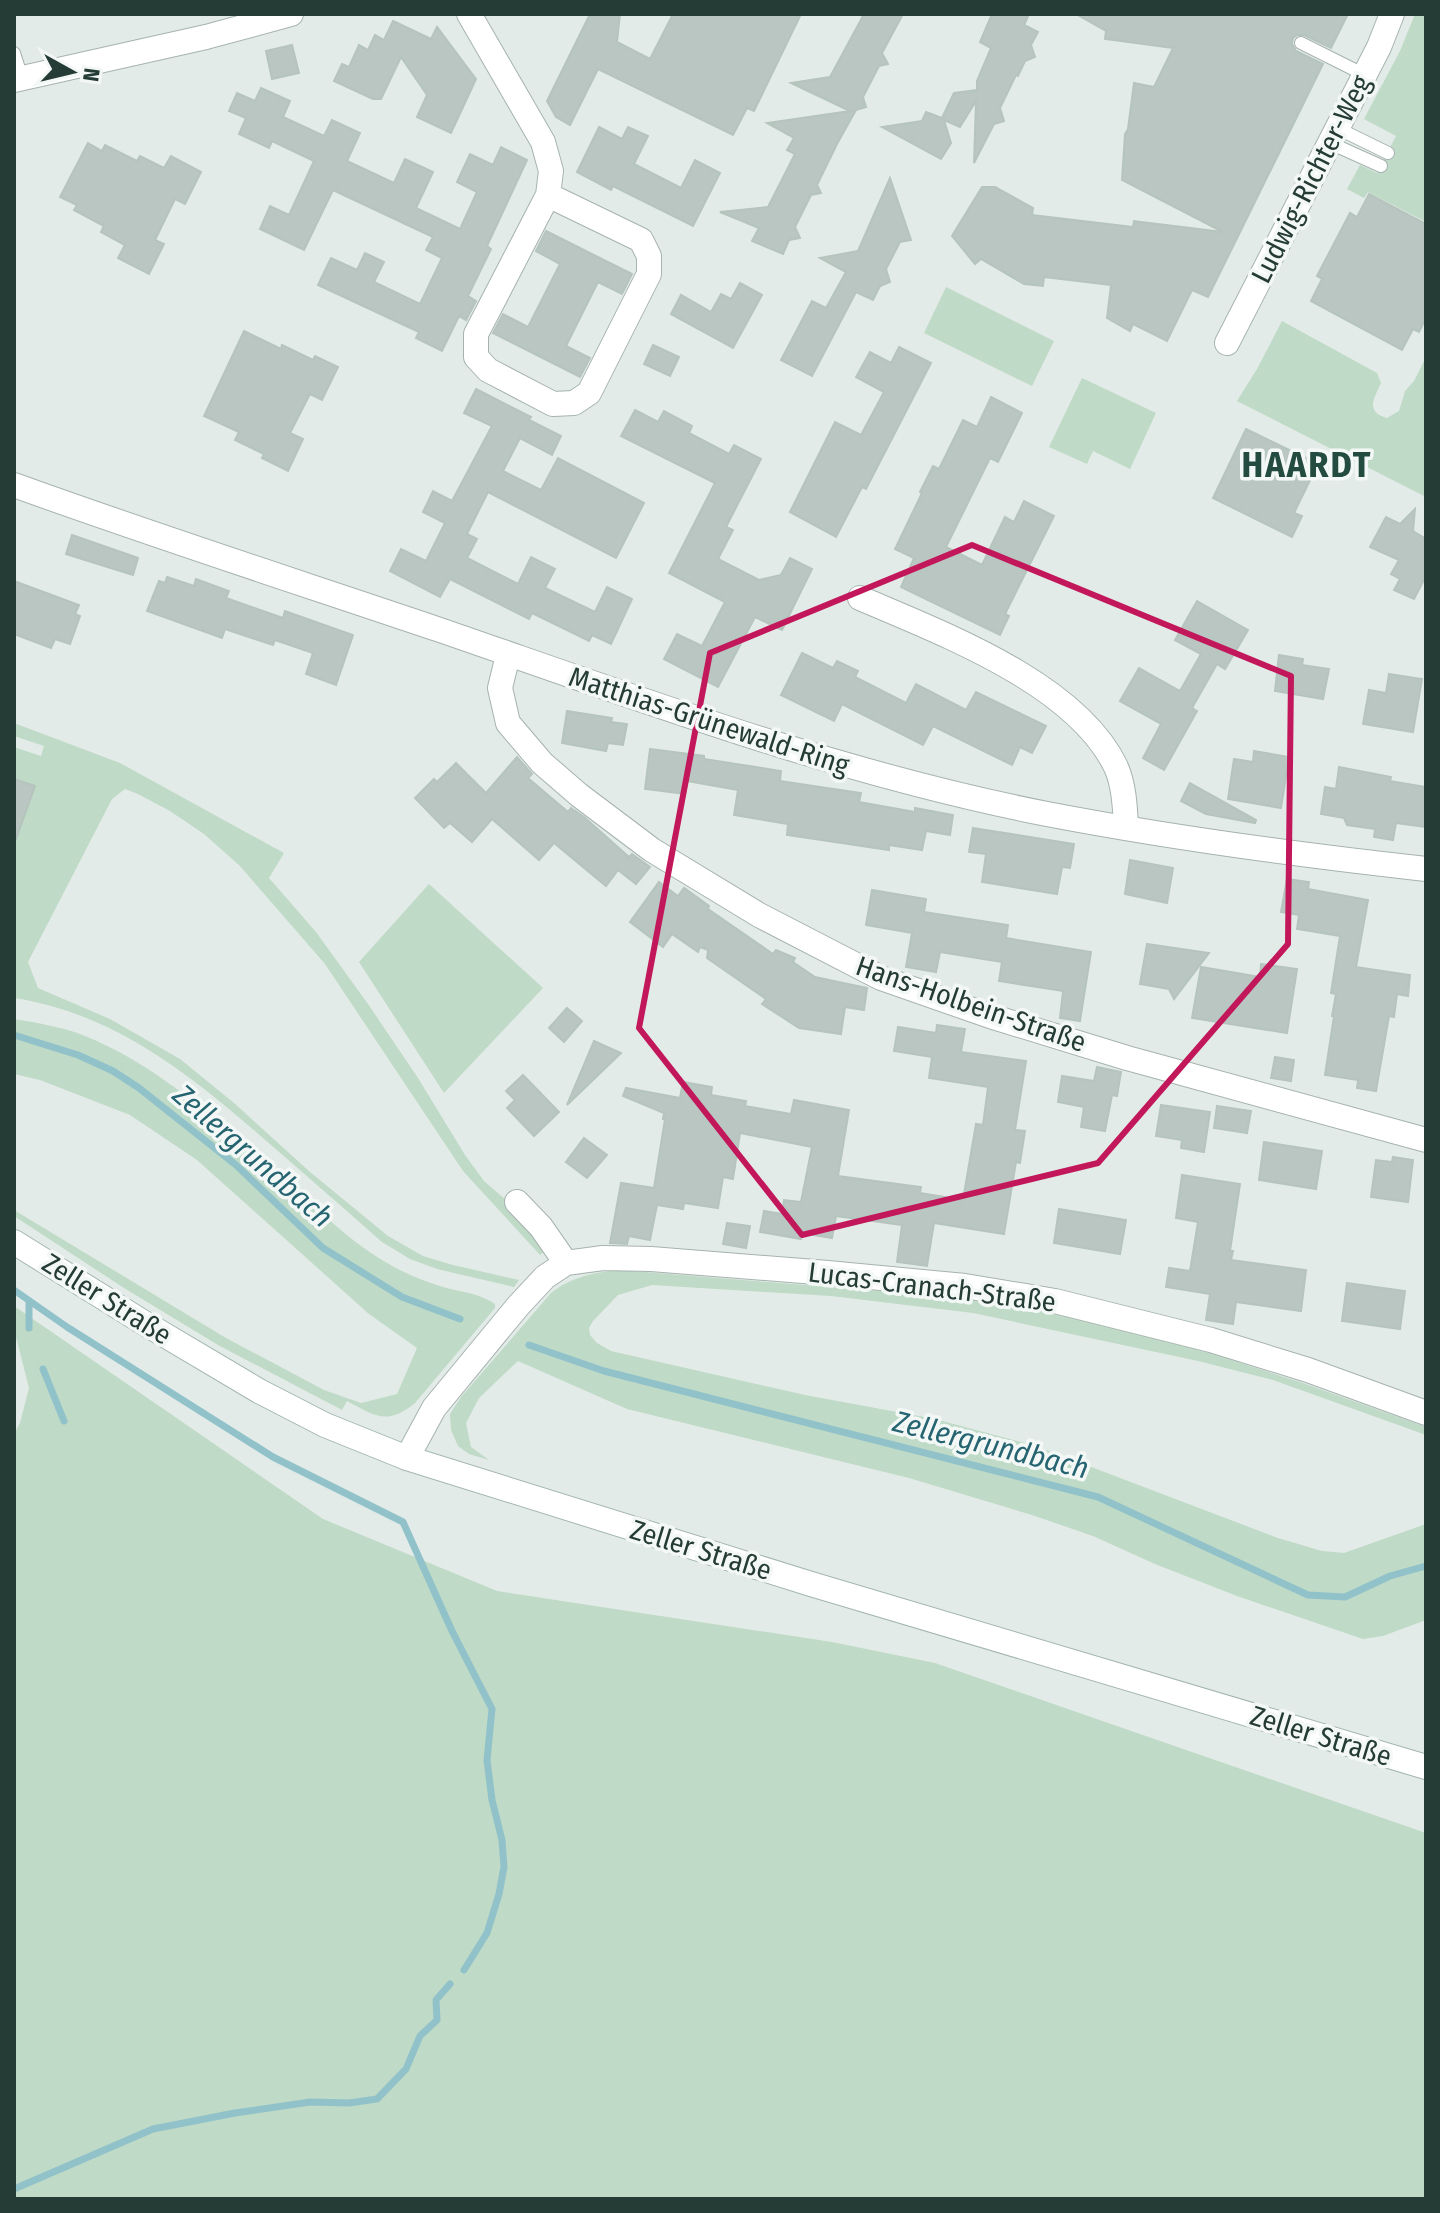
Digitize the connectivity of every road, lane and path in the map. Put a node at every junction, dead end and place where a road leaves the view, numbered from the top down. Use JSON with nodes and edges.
{"nodes":[{"id":1,"x":291,"y":14,"type":"edge"},
{"id":2,"x":469,"y":14,"type":"edge"},
{"id":3,"x":1392,"y":14,"type":"edge"},
{"id":4,"x":1301,"y":43,"type":"dead end"},
{"id":5,"x":14,"y":53,"type":"edge"},
{"id":6,"x":1365,"y":75,"type":"junction"},
{"id":7,"x":18,"y":79,"type":"edge"},
{"id":8,"x":1334,"y":136,"type":"junction"},
{"id":9,"x":1388,"y":153,"type":"dead end"},
{"id":10,"x":1381,"y":166,"type":"dead end"},
{"id":11,"x":548,"y":195,"type":"junction"},
{"id":12,"x":1227,"y":343,"type":"dead end"},
{"id":13,"x":14,"y":485,"type":"edge"},
{"id":14,"x":860,"y":598,"type":"dead end"},
{"id":15,"x":508,"y":655,"type":"junction"},
{"id":16,"x":1126,"y":827,"type":"junction"},
{"id":17,"x":1426,"y":869,"type":"edge"},
{"id":18,"x":1426,"y":1140,"type":"edge"},
{"id":19,"x":517,"y":1202,"type":"dead end"},
{"id":20,"x":14,"y":1242,"type":"edge"},
{"id":21,"x":566,"y":1263,"type":"junction"},
{"id":22,"x":1426,"y":1413,"type":"edge"},
{"id":23,"x":407,"y":1458,"type":"junction"},
{"id":24,"x":1426,"y":1767,"type":"edge"}],
"edges":[{"from":1,"to":7,"type":"street"},
{"from":2,"to":11,"type":"street"},
{"from":3,"to":6,"type":"street","name":"Ludwig-Richter-Weg"},
{"from":4,"to":6,"type":"lane"},
{"from":5,"to":7,"type":"lane"},
{"from":6,"to":8,"type":"street","name":"Ludwig-Richter-Weg"},
{"from":8,"to":9,"type":"lane"},
{"from":8,"to":10,"type":"lane"},
{"from":8,"to":12,"type":"street","name":"Ludwig-Richter-Weg"},
{"from":11,"to":11,"type":"street"},
{"from":13,"to":15,"type":"street","name":"Matthias-Grünewald-Ring"},
{"from":14,"to":16,"type":"street"},
{"from":15,"to":16,"type":"street","name":"Matthias-Grünewald-Ring"},
{"from":15,"to":18,"type":"street","name":"Hans-Holbein-Straße"},
{"from":16,"to":17,"type":"street","name":"Matthias-Grünewald-Ring"},
{"from":19,"to":21,"type":"street"},
{"from":20,"to":23,"type":"street","name":"Zeller Straße"},
{"from":21,"to":22,"type":"street","name":"Lucas-Cranach-Straße"},
{"from":21,"to":23,"type":"street"},
{"from":23,"to":24,"type":"street","name":"Zeller Straße"}]}
